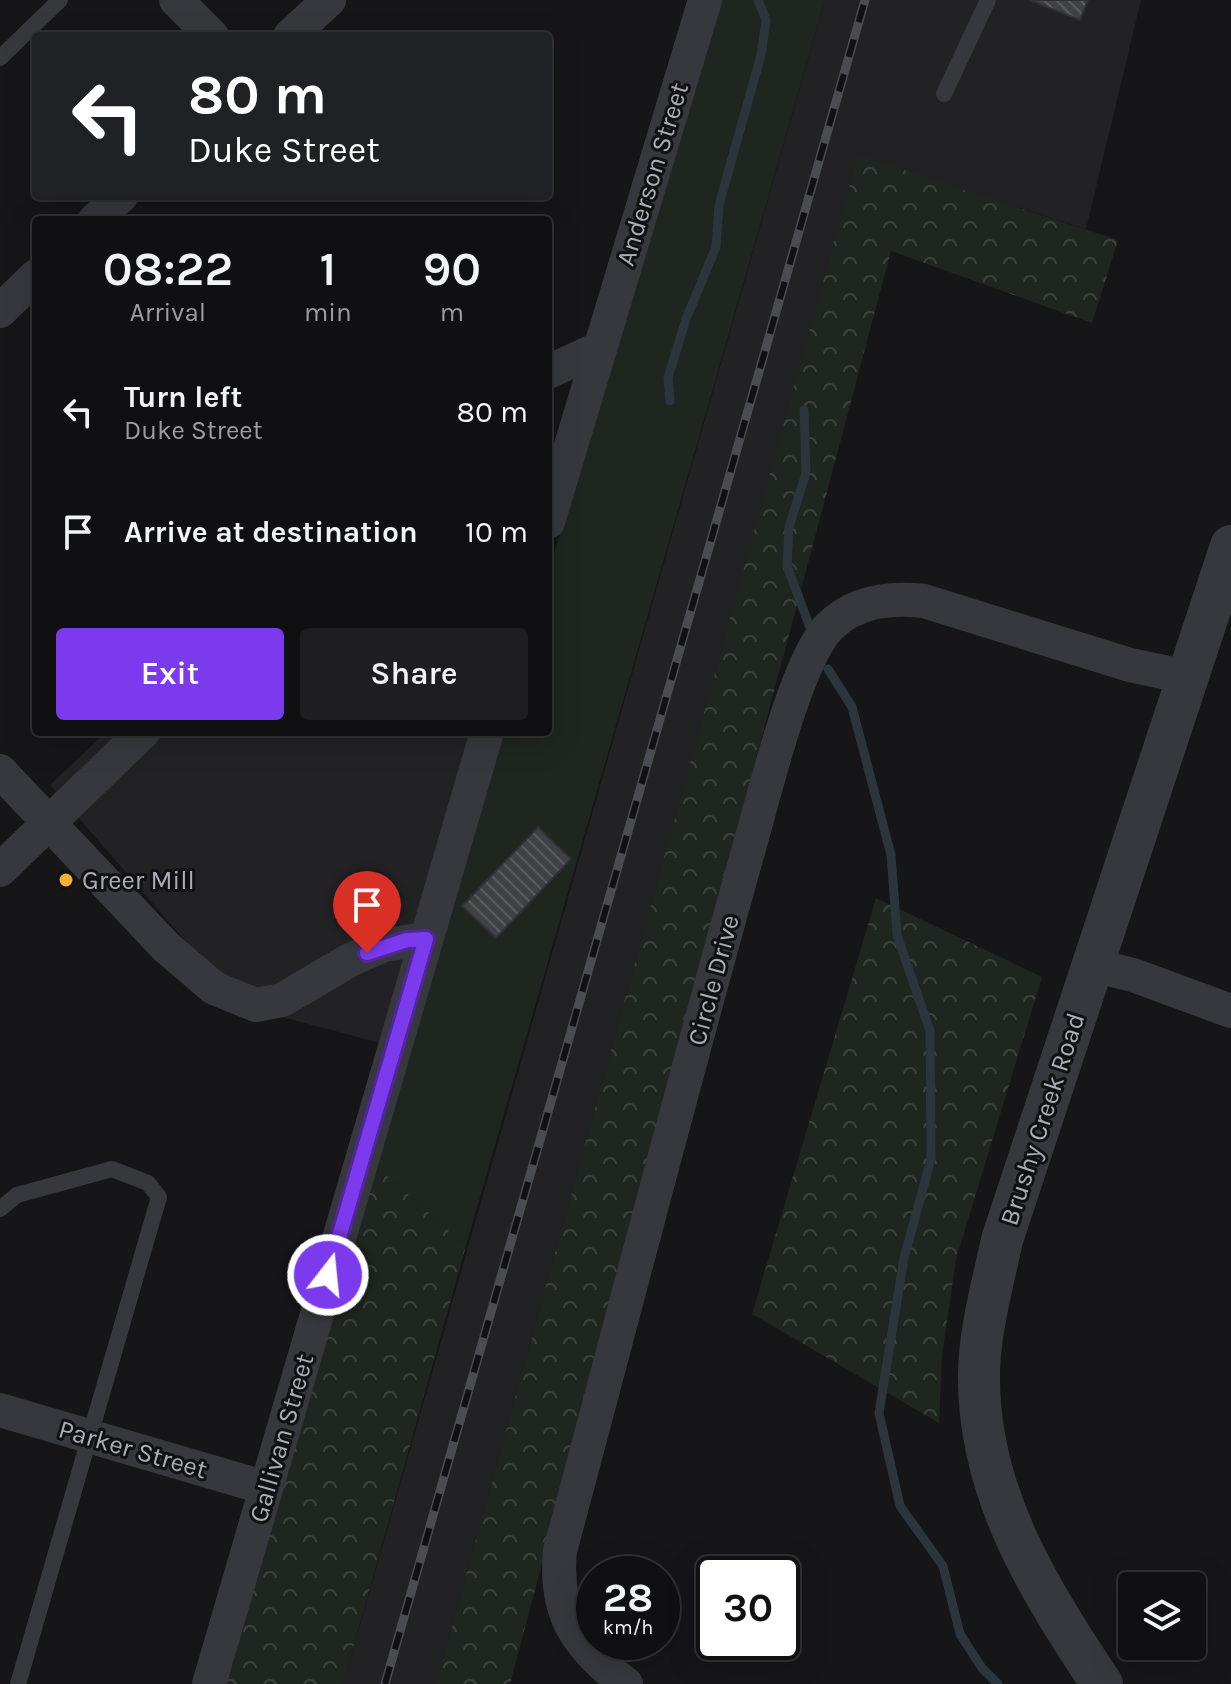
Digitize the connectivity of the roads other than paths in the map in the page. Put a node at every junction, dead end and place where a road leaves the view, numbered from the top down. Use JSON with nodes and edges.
{"nodes":[{"id":1,"x":60,"y":0,"type":"edge"},
{"id":2,"x":176,"y":0,"type":"edge"},
{"id":3,"x":329,"y":0,"type":"edge"},
{"id":4,"x":705,"y":0,"type":"edge"},
{"id":5,"x":988,"y":0,"type":"edge"},
{"id":6,"x":208,"y":32,"type":"edge"},
{"id":7,"x":294,"y":32,"type":"edge"},
{"id":8,"x":0,"y":58,"type":"edge"},
{"id":9,"x":944,"y":94,"type":"dead end"},
{"id":10,"x":117,"y":200,"type":"edge"},
{"id":11,"x":99,"y":216,"type":"edge"},
{"id":12,"x":32,"y":280,"type":"edge"},
{"id":13,"x":0,"y":311,"type":"edge"},
{"id":14,"x":598,"y":349,"type":"junction"},
{"id":15,"x":552,"y":370,"type":"edge"},
{"id":16,"x":552,"y":508,"type":"edge"},
{"id":17,"x":1231,"y":546,"type":"edge"},
{"id":18,"x":1187,"y":677,"type":"junction"},
{"id":19,"x":139,"y":736,"type":"edge"},
{"id":20,"x":486,"y":736,"type":"edge"},
{"id":21,"x":0,"y":771,"type":"edge"},
{"id":22,"x":48,"y":823,"type":"junction"},
{"id":23,"x":0,"y":870,"type":"edge"},
{"id":24,"x":426,"y":939,"type":"junction"},
{"id":25,"x":1092,"y":965,"type":"junction"},
{"id":26,"x":1231,"y":1011,"type":"edge"},
{"id":27,"x":0,"y":1209,"type":"edge"},
{"id":28,"x":0,"y":1410,"type":"edge"},
{"id":29,"x":90,"y":1437,"type":"junction"},
{"id":30,"x":266,"y":1488,"type":"junction"},
{"id":31,"x":18,"y":1684,"type":"edge"},
{"id":32,"x":209,"y":1684,"type":"edge"},
{"id":33,"x":626,"y":1684,"type":"edge"},
{"id":34,"x":1102,"y":1684,"type":"edge"}],
"edges":[{"from":1,"to":8,"type":"lane"},
{"from":2,"to":6,"type":"street"},
{"from":3,"to":7,"type":"street"},
{"from":4,"to":14,"type":"street","name":"Anderson Street"},
{"from":5,"to":9,"type":"lane"},
{"from":10,"to":11,"type":"street"},
{"from":12,"to":13,"type":"street"},
{"from":14,"to":15,"type":"street"},
{"from":14,"to":16,"type":"street"},
{"from":17,"to":18,"type":"street","name":"Brushy Creek Road"},
{"from":18,"to":25,"type":"street","name":"Brushy Creek Road"},
{"from":18,"to":33,"type":"street","name":"Circle Drive"},
{"from":19,"to":22,"type":"street"},
{"from":20,"to":24,"type":"street","name":"Gallivan Street"},
{"from":21,"to":22,"type":"street"},
{"from":22,"to":23,"type":"street"},
{"from":22,"to":24,"type":"street"},
{"from":24,"to":30,"type":"street","name":"Gallivan Street"},
{"from":25,"to":26,"type":"street"},
{"from":25,"to":34,"type":"street","name":"Brushy Creek Road"},
{"from":27,"to":29,"type":"lane"},
{"from":28,"to":29,"type":"street","name":"Parker Street"},
{"from":29,"to":30,"type":"street","name":"Parker Street"},
{"from":29,"to":31,"type":"lane"},
{"from":30,"to":32,"type":"street","name":"Gallivan Street"}]}
